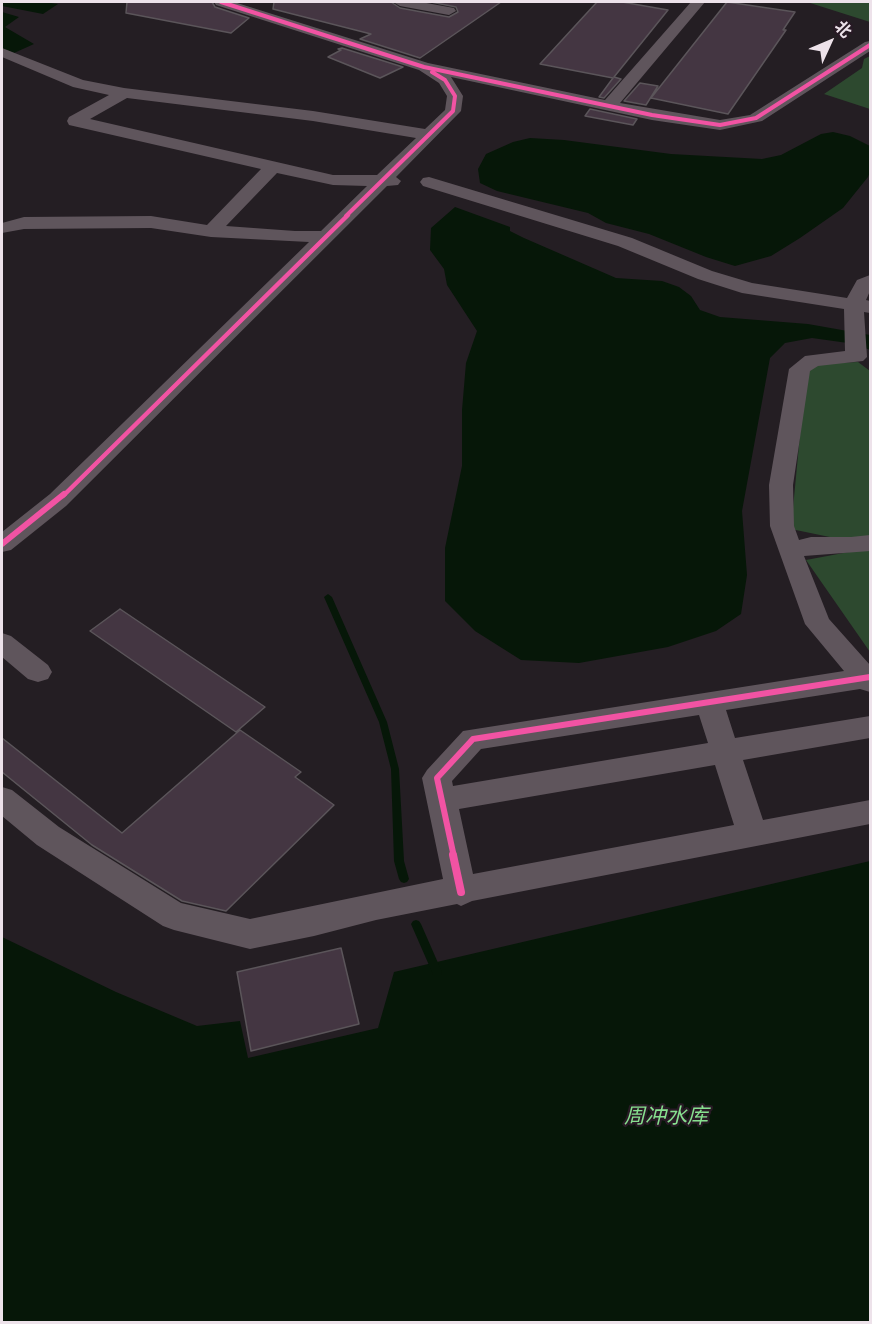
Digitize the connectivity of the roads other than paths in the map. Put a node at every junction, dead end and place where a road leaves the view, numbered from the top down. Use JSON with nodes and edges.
{"nodes":[{"id":1,"x":221,"y":2,"type":"edge"},
{"id":2,"x":400,"y":2,"type":"edge"},
{"id":3,"x":698,"y":2,"type":"edge"},
{"id":4,"x":279,"y":6,"type":"dead end"},
{"id":5,"x":449,"y":11,"type":"dead end"},
{"id":6,"x":264,"y":15,"type":"junction"},
{"id":7,"x":870,"y":45,"type":"edge"},
{"id":8,"x":2,"y":52,"type":"edge"},
{"id":9,"x":424,"y":67,"type":"junction"},
{"id":10,"x":124,"y":93,"type":"junction"},
{"id":11,"x":609,"y":106,"type":"junction"},
{"id":12,"x":430,"y":135,"type":"junction"},
{"id":13,"x":273,"y":167,"type":"junction"},
{"id":14,"x":420,"y":167,"type":"junction"},
{"id":15,"x":383,"y":182,"type":"junction"},
{"id":16,"x":2,"y":228,"type":"edge"},
{"id":17,"x":211,"y":231,"type":"junction"},
{"id":18,"x":327,"y":236,"type":"junction"},
{"id":19,"x":870,"y":281,"type":"edge"},
{"id":20,"x":862,"y":306,"type":"edge"},
{"id":21,"x":870,"y":543,"type":"edge"},
{"id":22,"x":2,"y":544,"type":"edge"},
{"id":23,"x":790,"y":551,"type":"junction"},
{"id":24,"x":2,"y":643,"type":"edge"},
{"id":25,"x":38,"y":672,"type":"dead end"},
{"id":26,"x":870,"y":679,"type":"edge"},
{"id":27,"x":709,"y":702,"type":"junction"},
{"id":28,"x":870,"y":727,"type":"edge"},
{"id":29,"x":724,"y":752,"type":"junction"},
{"id":30,"x":2,"y":799,"type":"edge"},
{"id":31,"x":442,"y":800,"type":"junction"},
{"id":32,"x":870,"y":812,"type":"edge"},
{"id":33,"x":753,"y":836,"type":"junction"},
{"id":34,"x":461,"y":892,"type":"junction"}],
"edges":[{"from":1,"to":6,"type":"street"},
{"from":2,"to":5,"type":"street"},
{"from":3,"to":11,"type":"street"},
{"from":4,"to":6,"type":"street"},
{"from":6,"to":9,"type":"street"},
{"from":7,"to":11,"type":"street"},
{"from":8,"to":10,"type":"street"},
{"from":9,"to":11,"type":"street"},
{"from":9,"to":12,"type":"street"},
{"from":10,"to":12,"type":"street"},
{"from":10,"to":13,"type":"street"},
{"from":12,"to":14,"type":"street"},
{"from":13,"to":15,"type":"street"},
{"from":13,"to":17,"type":"street"},
{"from":14,"to":15,"type":"street"},
{"from":14,"to":15,"type":"street"},
{"from":14,"to":20,"type":"street"},
{"from":15,"to":18,"type":"street"},
{"from":16,"to":17,"type":"street"},
{"from":17,"to":18,"type":"street"},
{"from":18,"to":22,"type":"street"},
{"from":19,"to":20,"type":"street"},
{"from":20,"to":23,"type":"street"},
{"from":21,"to":23,"type":"street"},
{"from":23,"to":26,"type":"street"},
{"from":24,"to":25,"type":"street"},
{"from":26,"to":27,"type":"street"},
{"from":27,"to":29,"type":"street"},
{"from":27,"to":31,"type":"street"},
{"from":28,"to":29,"type":"street"},
{"from":29,"to":31,"type":"street"},
{"from":29,"to":33,"type":"street"},
{"from":30,"to":34,"type":"street"},
{"from":31,"to":34,"type":"street"},
{"from":32,"to":33,"type":"street"},
{"from":33,"to":34,"type":"street"}]}
